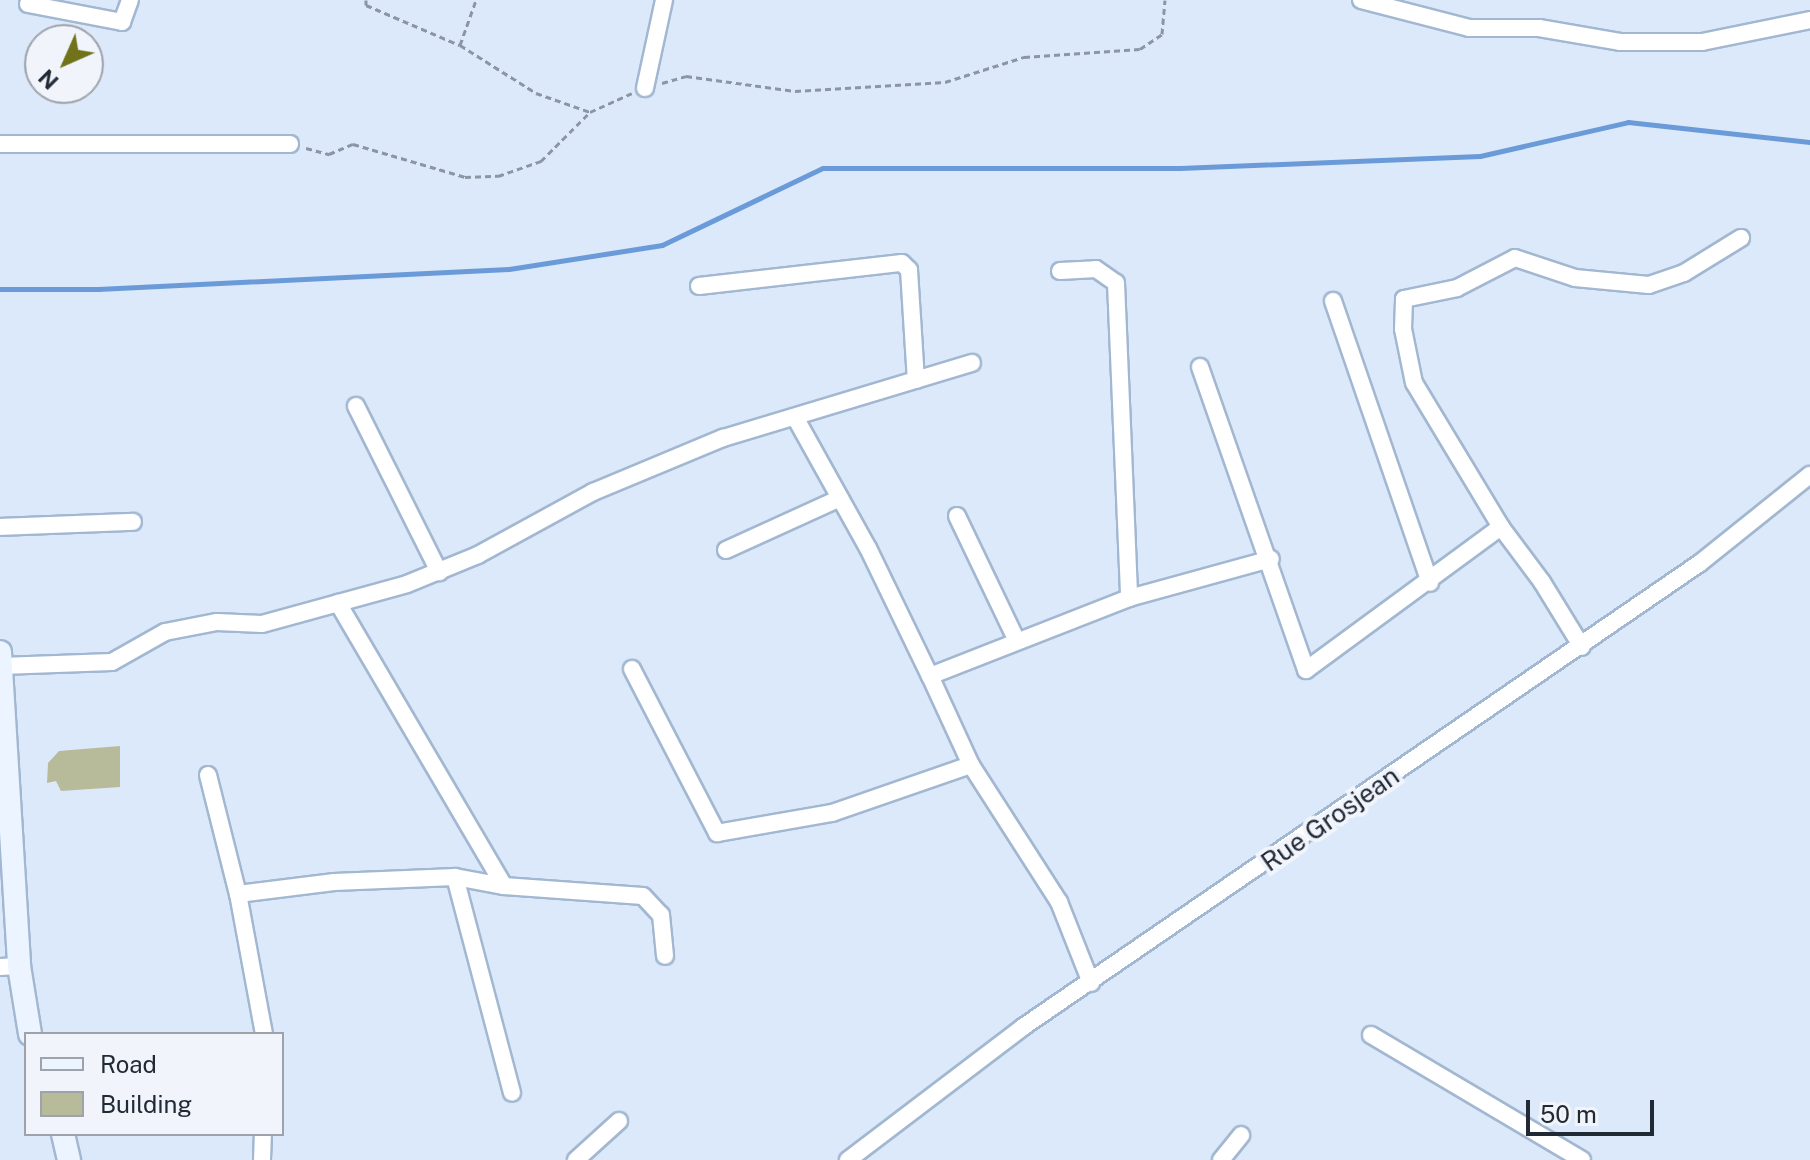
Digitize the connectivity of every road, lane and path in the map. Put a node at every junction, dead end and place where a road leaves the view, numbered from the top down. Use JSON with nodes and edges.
{"nodes":[{"id":1,"x":366,"y":0,"type":"edge"},
{"id":2,"x":476,"y":0,"type":"edge"},
{"id":3,"x":664,"y":0,"type":"edge"},
{"id":4,"x":1165,"y":0,"type":"edge"},
{"id":5,"x":1361,"y":0,"type":"edge"},
{"id":6,"x":28,"y":4,"type":"dead end"},
{"id":7,"x":129,"y":6,"type":"edge"},
{"id":8,"x":1810,"y":20,"type":"edge"},
{"id":9,"x":460,"y":45,"type":"junction"},
{"id":10,"x":645,"y":88,"type":"junction"},
{"id":11,"x":590,"y":112,"type":"junction"},
{"id":12,"x":0,"y":144,"type":"edge"},
{"id":13,"x":290,"y":144,"type":"joint"},
{"id":14,"x":1741,"y":238,"type":"dead end"},
{"id":15,"x":1060,"y":271,"type":"dead end"},
{"id":16,"x":699,"y":286,"type":"dead end"},
{"id":17,"x":1333,"y":301,"type":"dead end"},
{"id":18,"x":972,"y":363,"type":"dead end"},
{"id":19,"x":1200,"y":367,"type":"dead end"},
{"id":20,"x":916,"y":380,"type":"junction"},
{"id":21,"x":356,"y":406,"type":"dead end"},
{"id":22,"x":795,"y":417,"type":"junction"},
{"id":23,"x":1810,"y":475,"type":"edge"},
{"id":24,"x":840,"y":498,"type":"junction"},
{"id":25,"x":957,"y":516,"type":"dead end"},
{"id":26,"x":133,"y":522,"type":"dead end"},
{"id":27,"x":0,"y":527,"type":"edge"},
{"id":28,"x":1501,"y":527,"type":"junction"},
{"id":29,"x":726,"y":550,"type":"dead end"},
{"id":30,"x":1271,"y":559,"type":"junction"},
{"id":31,"x":439,"y":572,"type":"junction"},
{"id":32,"x":1430,"y":583,"type":"junction"},
{"id":33,"x":1129,"y":598,"type":"junction"},
{"id":34,"x":338,"y":603,"type":"junction"},
{"id":35,"x":1016,"y":639,"type":"junction"},
{"id":36,"x":1582,"y":647,"type":"junction"},
{"id":37,"x":0,"y":652,"type":"edge"},
{"id":38,"x":1,"y":666,"type":"edge"},
{"id":39,"x":632,"y":669,"type":"dead end"},
{"id":40,"x":930,"y":676,"type":"junction"},
{"id":41,"x":971,"y":765,"type":"junction"},
{"id":42,"x":208,"y":775,"type":"dead end"},
{"id":43,"x":455,"y":877,"type":"junction"},
{"id":44,"x":504,"y":886,"type":"junction"},
{"id":45,"x":238,"y":894,"type":"junction"},
{"id":46,"x":665,"y":956,"type":"dead end"},
{"id":47,"x":9,"y":966,"type":"edge"},
{"id":48,"x":1091,"y":983,"type":"junction"},
{"id":49,"x":29,"y":1032,"type":"edge"},
{"id":50,"x":264,"y":1032,"type":"edge"},
{"id":51,"x":1371,"y":1035,"type":"dead end"},
{"id":52,"x":512,"y":1093,"type":"dead end"},
{"id":53,"x":619,"y":1121,"type":"dead end"},
{"id":54,"x":1241,"y":1135,"type":"dead end"},
{"id":55,"x":63,"y":1136,"type":"edge"},
{"id":56,"x":263,"y":1136,"type":"edge"},
{"id":57,"x":69,"y":1160,"type":"edge"},
{"id":58,"x":262,"y":1160,"type":"edge"},
{"id":59,"x":576,"y":1160,"type":"edge"},
{"id":60,"x":848,"y":1160,"type":"edge"},
{"id":61,"x":1221,"y":1160,"type":"edge"},
{"id":62,"x":1582,"y":1160,"type":"edge"}],
"edges":[{"from":1,"to":9,"type":"path"},
{"from":2,"to":9,"type":"path"},
{"from":3,"to":10,"type":"street"},
{"from":4,"to":10,"type":"path"},
{"from":5,"to":8,"type":"street"},
{"from":6,"to":7,"type":"street"},
{"from":9,"to":11,"type":"path"},
{"from":10,"to":11,"type":"path"},
{"from":11,"to":13,"type":"path"},
{"from":12,"to":13,"type":"street"},
{"from":14,"to":28,"type":"street"},
{"from":15,"to":33,"type":"street"},
{"from":16,"to":20,"type":"street"},
{"from":17,"to":32,"type":"street"},
{"from":18,"to":20,"type":"street"},
{"from":19,"to":30,"type":"street"},
{"from":20,"to":22,"type":"street"},
{"from":21,"to":31,"type":"street"},
{"from":22,"to":24,"type":"street"},
{"from":22,"to":31,"type":"street"},
{"from":23,"to":36,"type":"street","name":"Rue Grosjean"},
{"from":24,"to":29,"type":"street"},
{"from":24,"to":40,"type":"street"},
{"from":25,"to":35,"type":"street"},
{"from":26,"to":27,"type":"street"},
{"from":28,"to":32,"type":"street"},
{"from":28,"to":36,"type":"street"},
{"from":30,"to":32,"type":"street"},
{"from":30,"to":33,"type":"street"},
{"from":31,"to":34,"type":"street"},
{"from":33,"to":35,"type":"street"},
{"from":34,"to":38,"type":"street"},
{"from":34,"to":44,"type":"street"},
{"from":35,"to":40,"type":"street"},
{"from":36,"to":48,"type":"street","name":"Rue Grosjean"},
{"from":37,"to":38,"type":"street"},
{"from":38,"to":47,"type":"street"},
{"from":39,"to":41,"type":"street"},
{"from":40,"to":41,"type":"street"},
{"from":41,"to":48,"type":"street"},
{"from":42,"to":45,"type":"street"},
{"from":43,"to":44,"type":"street"},
{"from":43,"to":45,"type":"street"},
{"from":43,"to":52,"type":"street"},
{"from":44,"to":46,"type":"street"},
{"from":45,"to":50,"type":"street"},
{"from":47,"to":49,"type":"street"},
{"from":48,"to":60,"type":"street","name":"Rue Grosjean"},
{"from":51,"to":62,"type":"street"},
{"from":53,"to":59,"type":"street"},
{"from":54,"to":61,"type":"street"},
{"from":55,"to":57,"type":"street"},
{"from":56,"to":58,"type":"street"}]}
